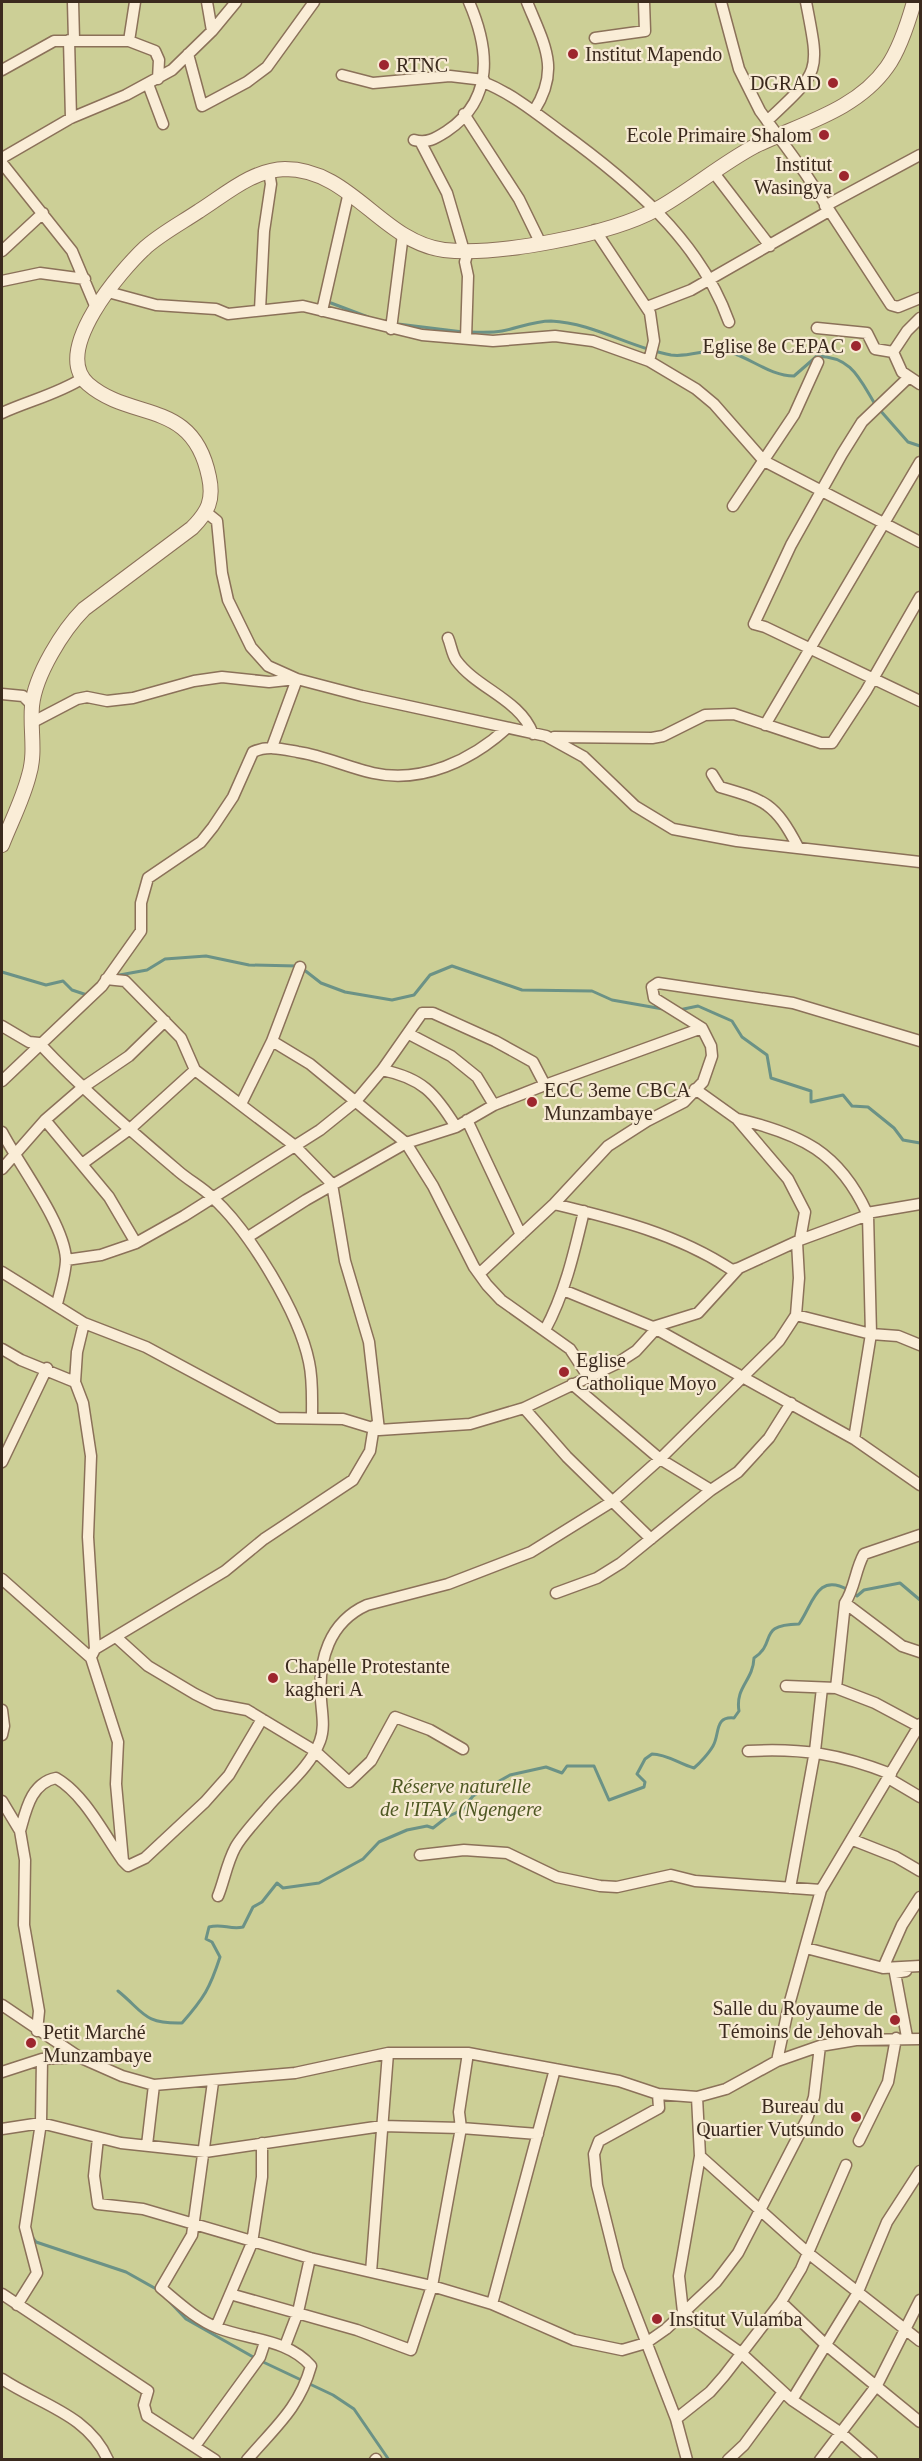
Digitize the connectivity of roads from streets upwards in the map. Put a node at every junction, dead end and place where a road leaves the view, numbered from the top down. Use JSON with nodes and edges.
{"nodes":[{"id":1,"x":73,"y":2,"type":"edge"},
{"id":2,"x":135,"y":2,"type":"edge"},
{"id":3,"x":207,"y":2,"type":"edge"},
{"id":4,"x":236,"y":2,"type":"edge"},
{"id":5,"x":314,"y":2,"type":"edge"},
{"id":6,"x":469,"y":2,"type":"edge"},
{"id":7,"x":526,"y":2,"type":"edge"},
{"id":8,"x":644,"y":2,"type":"edge"},
{"id":9,"x":721,"y":2,"type":"edge"},
{"id":10,"x":807,"y":2,"type":"edge"},
{"id":11,"x":914,"y":2,"type":"edge"},
{"id":12,"x":212,"y":31,"type":"junction"},
{"id":13,"x":595,"y":38,"type":"dead end"},
{"id":14,"x":72,"y":40,"type":"junction"},
{"id":15,"x":129,"y":41,"type":"junction"},
{"id":16,"x":188,"y":54,"type":"junction"},
{"id":17,"x":2,"y":70,"type":"edge"},
{"id":18,"x":342,"y":75,"type":"dead end"},
{"id":19,"x":153,"y":81,"type":"junction"},
{"id":20,"x":483,"y":81,"type":"junction"},
{"id":21,"x":534,"y":111,"type":"junction"},
{"id":22,"x":464,"y":114,"type":"junction"},
{"id":23,"x":71,"y":118,"type":"junction"},
{"id":24,"x":767,"y":121,"type":"junction"},
{"id":25,"x":163,"y":124,"type":"dead end"},
{"id":26,"x":779,"y":136,"type":"junction"},
{"id":27,"x":921,"y":155,"type":"edge"},
{"id":28,"x":2,"y":158,"type":"edge"},
{"id":29,"x":2,"y":163,"type":"edge"},
{"id":30,"x":269,"y":172,"type":"junction"},
{"id":31,"x":714,"y":173,"type":"junction"},
{"id":32,"x":349,"y":192,"type":"junction"},
{"id":33,"x":827,"y":208,"type":"junction"},
{"id":34,"x":655,"y":210,"type":"junction"},
{"id":35,"x":43,"y":213,"type":"junction"},
{"id":36,"x":595,"y":230,"type":"junction"},
{"id":37,"x":403,"y":234,"type":"junction"},
{"id":38,"x":541,"y":244,"type":"junction"},
{"id":39,"x":770,"y":246,"type":"junction"},
{"id":40,"x":2,"y":251,"type":"edge"},
{"id":41,"x":466,"y":251,"type":"junction"},
{"id":42,"x":85,"y":279,"type":"junction"},
{"id":43,"x":711,"y":279,"type":"junction"},
{"id":44,"x":2,"y":281,"type":"edge"},
{"id":45,"x":108,"y":292,"type":"junction"},
{"id":46,"x":921,"y":298,"type":"edge"},
{"id":47,"x":647,"y":307,"type":"junction"},
{"id":48,"x":96,"y":308,"type":"junction"},
{"id":49,"x":260,"y":310,"type":"junction"},
{"id":50,"x":322,"y":311,"type":"junction"},
{"id":51,"x":921,"y":318,"type":"edge"},
{"id":52,"x":729,"y":322,"type":"dead end"},
{"id":53,"x":817,"y":328,"type":"dead end"},
{"id":54,"x":392,"y":329,"type":"junction"},
{"id":55,"x":466,"y":338,"type":"junction"},
{"id":56,"x":893,"y":352,"type":"junction"},
{"id":57,"x":649,"y":361,"type":"junction"},
{"id":58,"x":818,"y":362,"type":"dead end"},
{"id":59,"x":83,"y":378,"type":"junction"},
{"id":60,"x":908,"y":378,"type":"junction"},
{"id":61,"x":921,"y":384,"type":"edge"},
{"id":62,"x":2,"y":414,"type":"edge"},
{"id":63,"x":764,"y":461,"type":"junction"},
{"id":64,"x":921,"y":462,"type":"edge"},
{"id":65,"x":822,"y":492,"type":"junction"},
{"id":66,"x":733,"y":506,"type":"dead end"},
{"id":67,"x":207,"y":513,"type":"junction"},
{"id":68,"x":885,"y":523,"type":"junction"},
{"id":69,"x":921,"y":542,"type":"edge"},
{"id":70,"x":921,"y":597,"type":"edge"},
{"id":71,"x":448,"y":638,"type":"dead end"},
{"id":72,"x":811,"y":648,"type":"junction"},
{"id":73,"x":873,"y":678,"type":"junction"},
{"id":74,"x":297,"y":679,"type":"junction"},
{"id":75,"x":2,"y":694,"type":"edge"},
{"id":76,"x":921,"y":701,"type":"edge"},
{"id":77,"x":32,"y":705,"type":"junction"},
{"id":78,"x":33,"y":722,"type":"junction"},
{"id":79,"x":765,"y":725,"type":"junction"},
{"id":80,"x":507,"y":728,"type":"junction"},
{"id":81,"x":533,"y":734,"type":"junction"},
{"id":82,"x":546,"y":736,"type":"junction"},
{"id":83,"x":272,"y":747,"type":"junction"},
{"id":84,"x":712,"y":774,"type":"dead end"},
{"id":85,"x":2,"y":844,"type":"edge"},
{"id":86,"x":798,"y":847,"type":"junction"},
{"id":87,"x":921,"y":862,"type":"edge"},
{"id":88,"x":300,"y":967,"type":"dead end"},
{"id":89,"x":104,"y":983,"type":"junction"},
{"id":90,"x":165,"y":1021,"type":"junction"},
{"id":91,"x":2,"y":1026,"type":"edge"},
{"id":92,"x":702,"y":1028,"type":"junction"},
{"id":93,"x":409,"y":1034,"type":"junction"},
{"id":94,"x":272,"y":1041,"type":"junction"},
{"id":95,"x":921,"y":1041,"type":"edge"},
{"id":96,"x":39,"y":1043,"type":"junction"},
{"id":97,"x":195,"y":1070,"type":"junction"},
{"id":98,"x":382,"y":1070,"type":"junction"},
{"id":99,"x":2,"y":1081,"type":"edge"},
{"id":100,"x":545,"y":1085,"type":"junction"},
{"id":101,"x":82,"y":1088,"type":"junction"},
{"id":102,"x":695,"y":1089,"type":"junction"},
{"id":103,"x":356,"y":1101,"type":"junction"},
{"id":104,"x":242,"y":1104,"type":"junction"},
{"id":105,"x":494,"y":1105,"type":"junction"},
{"id":106,"x":737,"y":1119,"type":"junction"},
{"id":107,"x":45,"y":1120,"type":"junction"},
{"id":108,"x":467,"y":1120,"type":"junction"},
{"id":109,"x":456,"y":1126,"type":"junction"},
{"id":110,"x":130,"y":1128,"type":"junction"},
{"id":111,"x":2,"y":1132,"type":"edge"},
{"id":112,"x":406,"y":1143,"type":"junction"},
{"id":113,"x":295,"y":1146,"type":"junction"},
{"id":114,"x":15,"y":1156,"type":"junction"},
{"id":115,"x":82,"y":1164,"type":"junction"},
{"id":116,"x":2,"y":1169,"type":"edge"},
{"id":117,"x":332,"y":1184,"type":"junction"},
{"id":118,"x":213,"y":1198,"type":"junction"},
{"id":119,"x":554,"y":1204,"type":"junction"},
{"id":120,"x":921,"y":1204,"type":"edge"},
{"id":121,"x":584,"y":1211,"type":"junction"},
{"id":122,"x":867,"y":1214,"type":"junction"},
{"id":123,"x":521,"y":1235,"type":"junction"},
{"id":124,"x":248,"y":1237,"type":"junction"},
{"id":125,"x":798,"y":1241,"type":"junction"},
{"id":126,"x":136,"y":1243,"type":"junction"},
{"id":127,"x":66,"y":1260,"type":"junction"},
{"id":128,"x":739,"y":1269,"type":"junction"},
{"id":129,"x":2,"y":1272,"type":"edge"},
{"id":130,"x":479,"y":1274,"type":"junction"},
{"id":131,"x":563,"y":1290,"type":"junction"},
{"id":132,"x":57,"y":1304,"type":"junction"},
{"id":133,"x":796,"y":1315,"type":"junction"},
{"id":134,"x":84,"y":1323,"type":"junction"},
{"id":135,"x":655,"y":1328,"type":"junction"},
{"id":136,"x":545,"y":1330,"type":"junction"},
{"id":137,"x":871,"y":1334,"type":"junction"},
{"id":138,"x":921,"y":1345,"type":"edge"},
{"id":139,"x":2,"y":1349,"type":"edge"},
{"id":140,"x":46,"y":1368,"type":"junction"},
{"id":141,"x":743,"y":1377,"type":"junction"},
{"id":142,"x":589,"y":1378,"type":"junction"},
{"id":143,"x":75,"y":1382,"type":"junction"},
{"id":144,"x":572,"y":1384,"type":"junction"},
{"id":145,"x":791,"y":1403,"type":"junction"},
{"id":146,"x":524,"y":1408,"type":"junction"},
{"id":147,"x":312,"y":1417,"type":"junction"},
{"id":148,"x":377,"y":1428,"type":"junction"},
{"id":149,"x":854,"y":1439,"type":"junction"},
{"id":150,"x":660,"y":1459,"type":"junction"},
{"id":151,"x":2,"y":1462,"type":"edge"},
{"id":152,"x":921,"y":1485,"type":"edge"},
{"id":153,"x":711,"y":1490,"type":"junction"},
{"id":154,"x":613,"y":1501,"type":"junction"},
{"id":155,"x":921,"y":1535,"type":"edge"},
{"id":156,"x":651,"y":1539,"type":"junction"},
{"id":157,"x":2,"y":1579,"type":"edge"},
{"id":158,"x":556,"y":1593,"type":"dead end"},
{"id":159,"x":845,"y":1603,"type":"junction"},
{"id":160,"x":116,"y":1637,"type":"junction"},
{"id":161,"x":921,"y":1652,"type":"edge"},
{"id":162,"x":93,"y":1654,"type":"junction"},
{"id":163,"x":786,"y":1686,"type":"dead end"},
{"id":164,"x":822,"y":1688,"type":"junction"},
{"id":165,"x":836,"y":1688,"type":"junction"},
{"id":166,"x":2,"y":1710,"type":"edge"},
{"id":167,"x":262,"y":1719,"type":"junction"},
{"id":168,"x":920,"y":1726,"type":"edge"},
{"id":169,"x":2,"y":1735,"type":"edge"},
{"id":170,"x":464,"y":1749,"type":"dead end"},
{"id":171,"x":315,"y":1750,"type":"junction"},
{"id":172,"x":748,"y":1751,"type":"dead end"},
{"id":173,"x":815,"y":1751,"type":"junction"},
{"id":174,"x":890,"y":1776,"type":"junction"},
{"id":175,"x":921,"y":1797,"type":"edge"},
{"id":176,"x":2,"y":1801,"type":"edge"},
{"id":177,"x":20,"y":1831,"type":"junction"},
{"id":178,"x":853,"y":1840,"type":"junction"},
{"id":179,"x":420,"y":1855,"type":"dead end"},
{"id":180,"x":123,"y":1861,"type":"junction"},
{"id":181,"x":921,"y":1871,"type":"edge"},
{"id":182,"x":790,"y":1888,"type":"junction"},
{"id":183,"x":821,"y":1890,"type":"junction"},
{"id":184,"x":218,"y":1896,"type":"dead end"},
{"id":185,"x":921,"y":1897,"type":"edge"},
{"id":186,"x":806,"y":1948,"type":"junction"},
{"id":187,"x":921,"y":1967,"type":"edge"},
{"id":188,"x":883,"y":1968,"type":"junction"},
{"id":189,"x":2,"y":2006,"type":"edge"},
{"id":190,"x":37,"y":2031,"type":"junction"},
{"id":191,"x":902,"y":2037,"type":"junction"},
{"id":192,"x":921,"y":2039,"type":"edge"},
{"id":193,"x":820,"y":2046,"type":"junction"},
{"id":194,"x":388,"y":2053,"type":"junction"},
{"id":195,"x":468,"y":2053,"type":"junction"},
{"id":196,"x":79,"y":2057,"type":"junction"},
{"id":197,"x":42,"y":2059,"type":"junction"},
{"id":198,"x":777,"y":2061,"type":"junction"},
{"id":199,"x":555,"y":2069,"type":"junction"},
{"id":200,"x":2,"y":2072,"type":"edge"},
{"id":201,"x":213,"y":2082,"type":"junction"},
{"id":202,"x":154,"y":2085,"type":"junction"},
{"id":203,"x":658,"y":2094,"type":"junction"},
{"id":204,"x":698,"y":2097,"type":"junction"},
{"id":205,"x":41,"y":2123,"type":"junction"},
{"id":206,"x":382,"y":2126,"type":"junction"},
{"id":207,"x":460,"y":2128,"type":"junction"},
{"id":208,"x":2,"y":2129,"type":"edge"},
{"id":209,"x":538,"y":2134,"type":"junction"},
{"id":210,"x":98,"y":2138,"type":"junction"},
{"id":211,"x":859,"y":2141,"type":"dead end"},
{"id":212,"x":262,"y":2143,"type":"junction"},
{"id":213,"x":147,"y":2145,"type":"junction"},
{"id":214,"x":205,"y":2151,"type":"junction"},
{"id":215,"x":700,"y":2156,"type":"junction"},
{"id":216,"x":846,"y":2165,"type":"dead end"},
{"id":217,"x":921,"y":2170,"type":"edge"},
{"id":218,"x":759,"y":2209,"type":"junction"},
{"id":219,"x":193,"y":2222,"type":"junction"},
{"id":220,"x":252,"y":2243,"type":"junction"},
{"id":221,"x":808,"y":2253,"type":"junction"},
{"id":222,"x":310,"y":2258,"type":"junction"},
{"id":223,"x":371,"y":2272,"type":"junction"},
{"id":224,"x":432,"y":2286,"type":"junction"},
{"id":225,"x":2,"y":2294,"type":"edge"},
{"id":226,"x":230,"y":2294,"type":"junction"},
{"id":227,"x":857,"y":2294,"type":"junction"},
{"id":228,"x":921,"y":2300,"type":"edge"},
{"id":229,"x":781,"y":2302,"type":"junction"},
{"id":230,"x":492,"y":2304,"type":"junction"},
{"id":231,"x":17,"y":2305,"type":"junction"},
{"id":232,"x":298,"y":2312,"type":"junction"},
{"id":233,"x":683,"y":2312,"type":"junction"},
{"id":234,"x":216,"y":2327,"type":"junction"},
{"id":235,"x":907,"y":2330,"type":"junction"},
{"id":236,"x":921,"y":2341,"type":"edge"},
{"id":237,"x":265,"y":2342,"type":"junction"},
{"id":238,"x":646,"y":2343,"type":"junction"},
{"id":239,"x":825,"y":2345,"type":"junction"},
{"id":240,"x":285,"y":2346,"type":"junction"},
{"id":241,"x":741,"y":2354,"type":"junction"},
{"id":242,"x":2,"y":2379,"type":"edge"},
{"id":243,"x":877,"y":2385,"type":"junction"},
{"id":244,"x":788,"y":2396,"type":"junction"},
{"id":245,"x":676,"y":2419,"type":"junction"},
{"id":246,"x":921,"y":2422,"type":"edge"},
{"id":247,"x":841,"y":2433,"type":"junction"},
{"id":248,"x":195,"y":2446,"type":"junction"},
{"id":249,"x":108,"y":2460,"type":"edge"},
{"id":250,"x":215,"y":2460,"type":"edge"},
{"id":251,"x":247,"y":2460,"type":"edge"},
{"id":252,"x":687,"y":2460,"type":"edge"},
{"id":253,"x":728,"y":2460,"type":"edge"},
{"id":254,"x":820,"y":2460,"type":"edge"},
{"id":255,"x":872,"y":2460,"type":"edge"}],
"edges":[{"from":1,"to":14,"type":"street"},
{"from":2,"to":15,"type":"street"},
{"from":3,"to":12,"type":"street"},
{"from":4,"to":12,"type":"street"},
{"from":5,"to":16,"type":"street"},
{"from":6,"to":20,"type":"street"},
{"from":7,"to":21,"type":"street"},
{"from":8,"to":13,"type":"street"},
{"from":9,"to":24,"type":"street"},
{"from":10,"to":24,"type":"street"},
{"from":11,"to":26,"type":"street"},
{"from":12,"to":16,"type":"street"},
{"from":14,"to":15,"type":"street"},
{"from":14,"to":17,"type":"street"},
{"from":14,"to":23,"type":"street"},
{"from":15,"to":19,"type":"street"},
{"from":16,"to":19,"type":"street"},
{"from":18,"to":20,"type":"street"},
{"from":19,"to":23,"type":"street"},
{"from":19,"to":25,"type":"street"},
{"from":20,"to":21,"type":"street"},
{"from":20,"to":22,"type":"street"},
{"from":21,"to":34,"type":"street"},
{"from":22,"to":38,"type":"street"},
{"from":22,"to":41,"type":"street"},
{"from":23,"to":28,"type":"street"},
{"from":24,"to":26,"type":"street"},
{"from":26,"to":31,"type":"street"},
{"from":26,"to":33,"type":"street"},
{"from":27,"to":33,"type":"street"},
{"from":29,"to":35,"type":"street"},
{"from":30,"to":32,"type":"street"},
{"from":30,"to":45,"type":"street"},
{"from":30,"to":49,"type":"street"},
{"from":31,"to":34,"type":"street"},
{"from":31,"to":39,"type":"street"},
{"from":32,"to":37,"type":"street"},
{"from":32,"to":50,"type":"street"},
{"from":33,"to":39,"type":"street"},
{"from":33,"to":46,"type":"street"},
{"from":34,"to":36,"type":"street"},
{"from":34,"to":43,"type":"street"},
{"from":35,"to":40,"type":"street"},
{"from":35,"to":42,"type":"street"},
{"from":36,"to":38,"type":"street"},
{"from":36,"to":47,"type":"street"},
{"from":37,"to":41,"type":"street"},
{"from":37,"to":54,"type":"street"},
{"from":38,"to":41,"type":"street"},
{"from":39,"to":43,"type":"street"},
{"from":41,"to":55,"type":"street"},
{"from":42,"to":44,"type":"street"},
{"from":42,"to":48,"type":"street"},
{"from":43,"to":47,"type":"street"},
{"from":43,"to":52,"type":"street"},
{"from":45,"to":48,"type":"street"},
{"from":45,"to":49,"type":"street"},
{"from":47,"to":57,"type":"street"},
{"from":48,"to":59,"type":"street"},
{"from":49,"to":50,"type":"street"},
{"from":50,"to":54,"type":"street"},
{"from":51,"to":56,"type":"street"},
{"from":53,"to":56,"type":"street"},
{"from":54,"to":55,"type":"street"},
{"from":55,"to":57,"type":"street"},
{"from":56,"to":60,"type":"street"},
{"from":57,"to":63,"type":"street"},
{"from":58,"to":63,"type":"street"},
{"from":59,"to":62,"type":"street"},
{"from":59,"to":67,"type":"street"},
{"from":60,"to":61,"type":"street"},
{"from":60,"to":65,"type":"street"},
{"from":63,"to":65,"type":"street"},
{"from":63,"to":66,"type":"street"},
{"from":64,"to":68,"type":"street"},
{"from":65,"to":68,"type":"street"},
{"from":65,"to":72,"type":"street"},
{"from":67,"to":74,"type":"street"},
{"from":67,"to":77,"type":"street"},
{"from":68,"to":69,"type":"street"},
{"from":68,"to":72,"type":"street"},
{"from":70,"to":73,"type":"street"},
{"from":71,"to":81,"type":"street"},
{"from":72,"to":73,"type":"street"},
{"from":72,"to":79,"type":"street"},
{"from":73,"to":76,"type":"street"},
{"from":73,"to":79,"type":"street"},
{"from":74,"to":78,"type":"street"},
{"from":74,"to":80,"type":"street"},
{"from":74,"to":83,"type":"street"},
{"from":75,"to":77,"type":"street"},
{"from":77,"to":78,"type":"street"},
{"from":78,"to":85,"type":"street"},
{"from":79,"to":82,"type":"street"},
{"from":80,"to":81,"type":"street"},
{"from":80,"to":83,"type":"street"},
{"from":81,"to":82,"type":"street"},
{"from":82,"to":86,"type":"street"},
{"from":83,"to":89,"type":"street"},
{"from":84,"to":86,"type":"street"},
{"from":86,"to":87,"type":"street"},
{"from":88,"to":94,"type":"street"},
{"from":89,"to":90,"type":"street"},
{"from":89,"to":96,"type":"street"},
{"from":90,"to":97,"type":"street"},
{"from":90,"to":101,"type":"street"},
{"from":91,"to":96,"type":"street"},
{"from":92,"to":95,"type":"street"},
{"from":92,"to":100,"type":"street"},
{"from":92,"to":102,"type":"street"},
{"from":93,"to":98,"type":"street"},
{"from":93,"to":100,"type":"street"},
{"from":93,"to":105,"type":"street"},
{"from":94,"to":103,"type":"street"},
{"from":94,"to":104,"type":"street"},
{"from":96,"to":99,"type":"street"},
{"from":96,"to":101,"type":"street"},
{"from":97,"to":104,"type":"street"},
{"from":97,"to":110,"type":"street"},
{"from":98,"to":103,"type":"street"},
{"from":98,"to":109,"type":"street"},
{"from":100,"to":105,"type":"street"},
{"from":101,"to":107,"type":"street"},
{"from":101,"to":110,"type":"street"},
{"from":102,"to":106,"type":"street"},
{"from":102,"to":119,"type":"street"},
{"from":103,"to":112,"type":"street"},
{"from":103,"to":113,"type":"street"},
{"from":104,"to":113,"type":"street"},
{"from":105,"to":108,"type":"street"},
{"from":106,"to":122,"type":"street"},
{"from":106,"to":125,"type":"street"},
{"from":107,"to":114,"type":"street"},
{"from":107,"to":115,"type":"street"},
{"from":108,"to":109,"type":"street"},
{"from":108,"to":123,"type":"street"},
{"from":109,"to":112,"type":"street"},
{"from":110,"to":115,"type":"street"},
{"from":110,"to":118,"type":"street"},
{"from":111,"to":114,"type":"street"},
{"from":112,"to":117,"type":"street"},
{"from":112,"to":130,"type":"street"},
{"from":113,"to":117,"type":"street"},
{"from":113,"to":118,"type":"street"},
{"from":114,"to":116,"type":"street"},
{"from":114,"to":127,"type":"street"},
{"from":115,"to":126,"type":"street"},
{"from":117,"to":124,"type":"street"},
{"from":117,"to":148,"type":"street"},
{"from":118,"to":124,"type":"street"},
{"from":118,"to":126,"type":"street"},
{"from":119,"to":121,"type":"street"},
{"from":119,"to":123,"type":"street"},
{"from":120,"to":122,"type":"street"},
{"from":121,"to":128,"type":"street"},
{"from":121,"to":131,"type":"street"},
{"from":122,"to":125,"type":"street"},
{"from":122,"to":137,"type":"street"},
{"from":123,"to":130,"type":"street"},
{"from":124,"to":147,"type":"street"},
{"from":125,"to":128,"type":"street"},
{"from":125,"to":133,"type":"street"},
{"from":126,"to":127,"type":"street"},
{"from":127,"to":132,"type":"street"},
{"from":128,"to":135,"type":"street"},
{"from":129,"to":132,"type":"street"},
{"from":130,"to":136,"type":"street"},
{"from":131,"to":135,"type":"street"},
{"from":131,"to":136,"type":"street"},
{"from":132,"to":134,"type":"street"},
{"from":133,"to":137,"type":"street"},
{"from":133,"to":141,"type":"street"},
{"from":134,"to":143,"type":"street"},
{"from":134,"to":147,"type":"street"},
{"from":135,"to":141,"type":"street"},
{"from":135,"to":142,"type":"street"},
{"from":136,"to":142,"type":"street"},
{"from":137,"to":138,"type":"street"},
{"from":137,"to":149,"type":"street"},
{"from":139,"to":140,"type":"street"},
{"from":140,"to":143,"type":"street"},
{"from":140,"to":151,"type":"street"},
{"from":141,"to":145,"type":"street"},
{"from":141,"to":150,"type":"street"},
{"from":142,"to":144,"type":"street"},
{"from":143,"to":162,"type":"street"},
{"from":144,"to":146,"type":"street"},
{"from":144,"to":150,"type":"street"},
{"from":145,"to":149,"type":"street"},
{"from":145,"to":153,"type":"street"},
{"from":146,"to":148,"type":"street"},
{"from":146,"to":154,"type":"street"},
{"from":147,"to":148,"type":"street"},
{"from":148,"to":160,"type":"street"},
{"from":149,"to":152,"type":"street"},
{"from":150,"to":153,"type":"street"},
{"from":150,"to":154,"type":"street"},
{"from":153,"to":156,"type":"street"},
{"from":154,"to":156,"type":"street"},
{"from":154,"to":171,"type":"street"},
{"from":155,"to":159,"type":"street"},
{"from":156,"to":158,"type":"street"},
{"from":157,"to":162,"type":"street"},
{"from":159,"to":161,"type":"street"},
{"from":159,"to":165,"type":"street"},
{"from":160,"to":162,"type":"street"},
{"from":160,"to":167,"type":"street"},
{"from":162,"to":180,"type":"street"},
{"from":163,"to":164,"type":"street"},
{"from":164,"to":165,"type":"street"},
{"from":164,"to":173,"type":"street"},
{"from":165,"to":168,"type":"street"},
{"from":166,"to":169,"type":"street"},
{"from":167,"to":171,"type":"street"},
{"from":167,"to":180,"type":"street"},
{"from":168,"to":174,"type":"street"},
{"from":170,"to":171,"type":"street"},
{"from":171,"to":184,"type":"street"},
{"from":172,"to":173,"type":"street"},
{"from":173,"to":174,"type":"street"},
{"from":173,"to":182,"type":"street"},
{"from":174,"to":175,"type":"street"},
{"from":174,"to":178,"type":"street"},
{"from":176,"to":177,"type":"street"},
{"from":177,"to":180,"type":"street"},
{"from":177,"to":190,"type":"street"},
{"from":178,"to":181,"type":"street"},
{"from":178,"to":183,"type":"street"},
{"from":179,"to":182,"type":"street"},
{"from":182,"to":183,"type":"street"},
{"from":183,"to":186,"type":"street"},
{"from":185,"to":188,"type":"street"},
{"from":186,"to":188,"type":"street"},
{"from":186,"to":198,"type":"street"},
{"from":187,"to":188,"type":"street"},
{"from":187,"to":191,"type":"street"},
{"from":189,"to":190,"type":"street"},
{"from":190,"to":196,"type":"street"},
{"from":191,"to":192,"type":"street"},
{"from":191,"to":193,"type":"street"},
{"from":191,"to":211,"type":"street"},
{"from":193,"to":198,"type":"street"},
{"from":193,"to":218,"type":"street"},
{"from":194,"to":195,"type":"street"},
{"from":194,"to":201,"type":"street"},
{"from":194,"to":206,"type":"street"},
{"from":195,"to":199,"type":"street"},
{"from":195,"to":207,"type":"street"},
{"from":196,"to":197,"type":"street"},
{"from":196,"to":202,"type":"street"},
{"from":197,"to":200,"type":"street"},
{"from":197,"to":205,"type":"street"},
{"from":198,"to":204,"type":"street"},
{"from":199,"to":203,"type":"street"},
{"from":199,"to":209,"type":"street"},
{"from":201,"to":202,"type":"street"},
{"from":201,"to":214,"type":"street"},
{"from":202,"to":213,"type":"street"},
{"from":203,"to":204,"type":"street"},
{"from":203,"to":238,"type":"street"},
{"from":204,"to":215,"type":"street"},
{"from":205,"to":208,"type":"street"},
{"from":205,"to":210,"type":"street"},
{"from":205,"to":231,"type":"street"},
{"from":206,"to":207,"type":"street"},
{"from":206,"to":212,"type":"street"},
{"from":206,"to":223,"type":"street"},
{"from":207,"to":209,"type":"street"},
{"from":207,"to":224,"type":"street"},
{"from":209,"to":230,"type":"street"},
{"from":210,"to":213,"type":"street"},
{"from":210,"to":219,"type":"street"},
{"from":212,"to":214,"type":"street"},
{"from":212,"to":220,"type":"street"},
{"from":213,"to":214,"type":"street"},
{"from":214,"to":219,"type":"street"},
{"from":215,"to":218,"type":"street"},
{"from":215,"to":233,"type":"street"},
{"from":216,"to":221,"type":"street"},
{"from":217,"to":227,"type":"street"},
{"from":218,"to":221,"type":"street"},
{"from":218,"to":233,"type":"street"},
{"from":219,"to":220,"type":"street"},
{"from":219,"to":234,"type":"street"},
{"from":220,"to":222,"type":"street"},
{"from":220,"to":226,"type":"street"},
{"from":221,"to":227,"type":"street"},
{"from":221,"to":229,"type":"street"},
{"from":222,"to":223,"type":"street"},
{"from":222,"to":232,"type":"street"},
{"from":223,"to":224,"type":"street"},
{"from":224,"to":230,"type":"street"},
{"from":224,"to":232,"type":"street"},
{"from":225,"to":231,"type":"street"},
{"from":226,"to":232,"type":"street"},
{"from":226,"to":234,"type":"street"},
{"from":227,"to":235,"type":"street"},
{"from":227,"to":239,"type":"street"},
{"from":228,"to":235,"type":"street"},
{"from":229,"to":239,"type":"street"},
{"from":229,"to":241,"type":"street"},
{"from":230,"to":238,"type":"street"},
{"from":231,"to":248,"type":"street"},
{"from":232,"to":240,"type":"street"},
{"from":233,"to":238,"type":"street"},
{"from":233,"to":241,"type":"street"},
{"from":234,"to":237,"type":"street"},
{"from":235,"to":236,"type":"street"},
{"from":235,"to":243,"type":"street"},
{"from":237,"to":240,"type":"street"},
{"from":237,"to":248,"type":"street"},
{"from":238,"to":245,"type":"street"},
{"from":239,"to":243,"type":"street"},
{"from":239,"to":244,"type":"street"},
{"from":240,"to":251,"type":"street"},
{"from":241,"to":244,"type":"street"},
{"from":241,"to":245,"type":"street"},
{"from":242,"to":249,"type":"street"},
{"from":243,"to":246,"type":"street"},
{"from":243,"to":247,"type":"street"},
{"from":244,"to":247,"type":"street"},
{"from":244,"to":253,"type":"street"},
{"from":245,"to":252,"type":"street"},
{"from":247,"to":254,"type":"street"},
{"from":247,"to":255,"type":"street"},
{"from":248,"to":250,"type":"street"}]}
